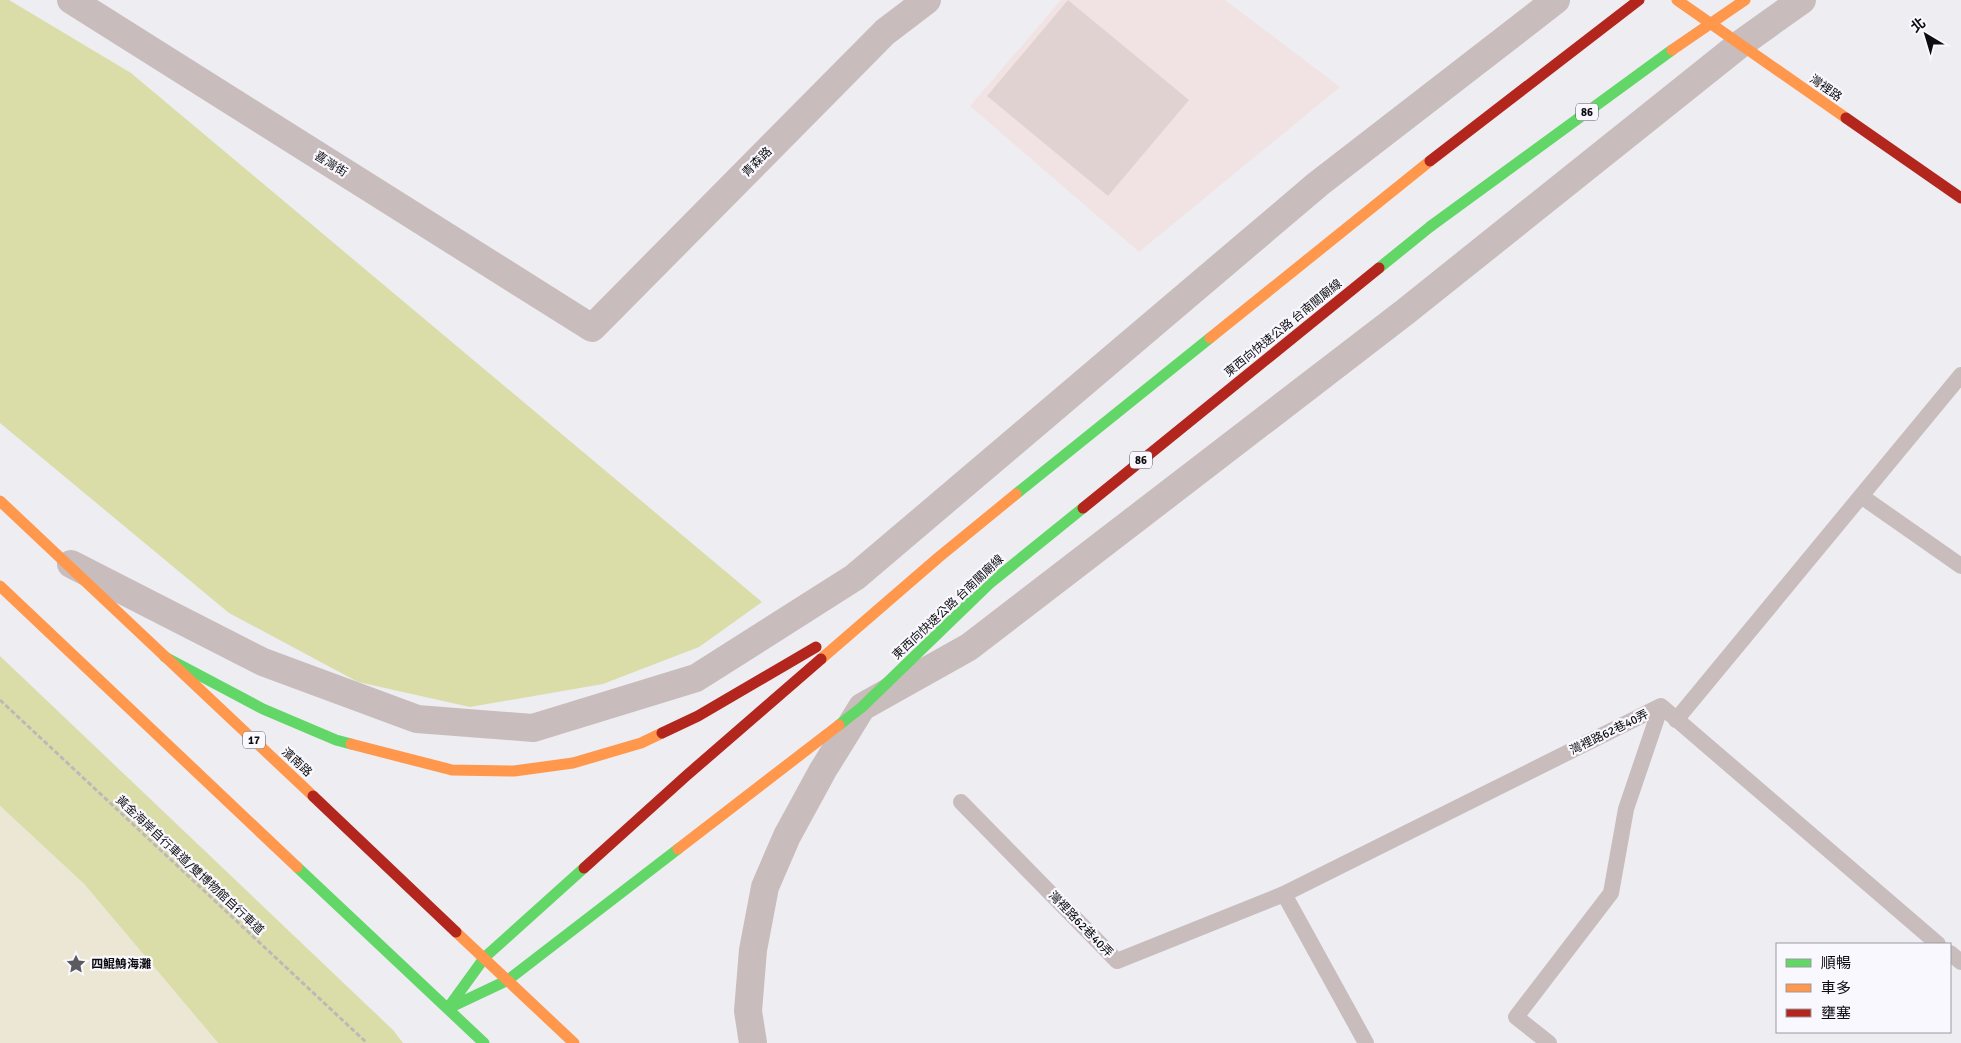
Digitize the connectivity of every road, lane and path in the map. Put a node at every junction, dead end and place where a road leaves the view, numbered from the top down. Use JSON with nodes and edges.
{"nodes":[{"id":1,"x":71,"y":0,"type":"edge"},
{"id":2,"x":927,"y":0,"type":"edge"},
{"id":3,"x":1556,"y":0,"type":"edge"},
{"id":4,"x":1639,"y":0,"type":"edge"},
{"id":5,"x":1677,"y":0,"type":"edge"},
{"id":6,"x":1745,"y":0,"type":"edge"},
{"id":7,"x":1802,"y":0,"type":"edge"},
{"id":8,"x":1739,"y":45,"type":"junction"},
{"id":9,"x":1961,"y":198,"type":"edge"},
{"id":10,"x":592,"y":328,"type":"joint"},
{"id":11,"x":1961,"y":375,"type":"edge"},
{"id":12,"x":1861,"y":496,"type":"junction"},
{"id":13,"x":0,"y":501,"type":"edge"},
{"id":14,"x":63,"y":560,"type":"junction"},
{"id":15,"x":1961,"y":566,"type":"edge"},
{"id":16,"x":0,"y":586,"type":"edge"},
{"id":17,"x":873,"y":614,"type":"junction"},
{"id":18,"x":165,"y":657,"type":"junction"},
{"id":19,"x":0,"y":700,"type":"edge"},
{"id":20,"x":862,"y":706,"type":"junction"},
{"id":21,"x":1660,"y":706,"type":"junction"},
{"id":22,"x":1676,"y":720,"type":"junction"},
{"id":23,"x":961,"y":802,"type":"dead end"},
{"id":24,"x":1284,"y":894,"type":"junction"},
{"id":25,"x":1937,"y":943,"type":"edge"},
{"id":26,"x":1951,"y":954,"type":"edge"},
{"id":27,"x":485,"y":957,"type":"junction"},
{"id":28,"x":1961,"y":962,"type":"edge"},
{"id":29,"x":508,"y":980,"type":"junction"},
{"id":30,"x":448,"y":1008,"type":"junction"},
{"id":31,"x":367,"y":1043,"type":"edge"},
{"id":32,"x":484,"y":1043,"type":"edge"},
{"id":33,"x":574,"y":1043,"type":"edge"},
{"id":34,"x":753,"y":1043,"type":"edge"},
{"id":35,"x":1366,"y":1043,"type":"edge"},
{"id":36,"x":1549,"y":1043,"type":"edge"}],
"edges":[{"from":1,"to":10,"type":"street","name":"喜灣街"},
{"from":2,"to":10,"type":"street","name":"青森路"},
{"from":3,"to":14,"type":"street"},
{"from":4,"to":17,"type":"main road"},
{"from":5,"to":8,"type":"main road","name":"灣裡路"},
{"from":6,"to":20,"type":"main road","name":"東西向快速公路 台南關廟線","number":"86","bridge":true},
{"from":7,"to":8,"type":"street"},
{"from":8,"to":9,"type":"main road","name":"灣裡路"},
{"from":8,"to":20,"type":"street"},
{"from":11,"to":12,"type":"lane"},
{"from":12,"to":15,"type":"lane"},
{"from":12,"to":22,"type":"lane"},
{"from":13,"to":14,"type":"main road","name":"濱南路","number":"17"},
{"from":14,"to":18,"type":"main road","name":"濱南路","number":"17"},
{"from":16,"to":30,"type":"main road"},
{"from":17,"to":18,"type":"main road"},
{"from":17,"to":27,"type":"main road"},
{"from":18,"to":27,"type":"main road","name":"濱南路","number":"17"},
{"from":19,"to":31,"type":"path","name":"黃金海岸自行車道/雙博物館自行車道"},
{"from":20,"to":29,"type":"main road","name":"東西向快速公路 台南關廟線"},
{"from":20,"to":34,"type":"street"},
{"from":21,"to":22,"type":"lane","name":"灣裡路62巷40弄"},
{"from":21,"to":24,"type":"lane","name":"灣裡路62巷40弄"},
{"from":21,"to":36,"type":"lane"},
{"from":22,"to":25,"type":"lane","name":"灣裡路62巷40弄"},
{"from":23,"to":24,"type":"lane","name":"灣裡路62巷40弄"},
{"from":24,"to":35,"type":"lane"},
{"from":26,"to":28,"type":"lane"},
{"from":27,"to":29,"type":"main road","name":"濱南路","number":"17"},
{"from":27,"to":30,"type":"main road"},
{"from":29,"to":30,"type":"main road","name":"東西向快速公路 台南關廟線"},
{"from":29,"to":33,"type":"main road","name":"濱南路","number":"17"},
{"from":30,"to":32,"type":"main road"}]}
